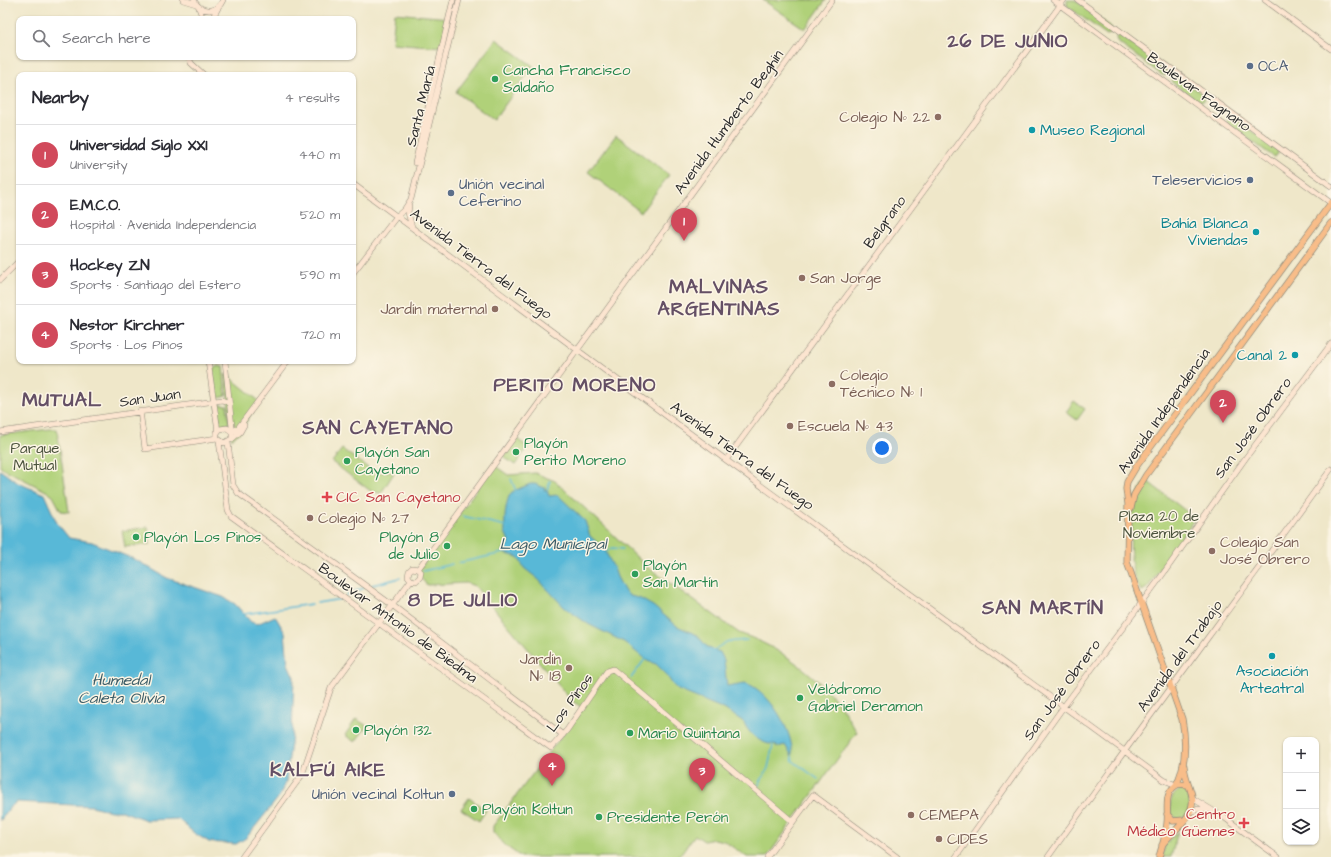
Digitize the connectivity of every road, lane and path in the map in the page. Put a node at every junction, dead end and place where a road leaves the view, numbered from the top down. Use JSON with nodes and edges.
{"nodes":[{"id":1,"x":183,"y":0,"type":"edge"},
{"id":2,"x":453,"y":0,"type":"edge"},
{"id":3,"x":459,"y":0,"type":"edge"},
{"id":4,"x":832,"y":0,"type":"edge"},
{"id":5,"x":1053,"y":0,"type":"edge"},
{"id":6,"x":1064,"y":0,"type":"edge"},
{"id":7,"x":1078,"y":0,"type":"edge"},
{"id":8,"x":1265,"y":0,"type":"edge"},
{"id":9,"x":223,"y":1,"type":"edge"},
{"id":10,"x":196,"y":3,"type":"edge"},
{"id":11,"x":1060,"y":5,"type":"junction"},
{"id":12,"x":218,"y":7,"type":"junction"},
{"id":13,"x":202,"y":16,"type":"edge"},
{"id":14,"x":214,"y":16,"type":"edge"},
{"id":15,"x":1331,"y":49,"type":"edge"},
{"id":16,"x":190,"y":60,"type":"edge"},
{"id":17,"x":201,"y":72,"type":"edge"},
{"id":18,"x":356,"y":186,"type":"edge"},
{"id":19,"x":1331,"y":186,"type":"edge"},
{"id":20,"x":411,"y":199,"type":"junction"},
{"id":21,"x":1331,"y":203,"type":"edge"},
{"id":22,"x":398,"y":215,"type":"junction"},
{"id":23,"x":1331,"y":223,"type":"edge"},
{"id":24,"x":412,"y":228,"type":"junction"},
{"id":25,"x":16,"y":265,"type":"edge"},
{"id":26,"x":356,"y":269,"type":"edge"},
{"id":27,"x":0,"y":280,"type":"edge"},
{"id":28,"x":1331,"y":344,"type":"edge"},
{"id":29,"x":578,"y":349,"type":"junction"},
{"id":30,"x":208,"y":364,"type":"edge"},
{"id":31,"x":225,"y":364,"type":"edge"},
{"id":32,"x":286,"y":364,"type":"edge"},
{"id":33,"x":214,"y":402,"type":"junction"},
{"id":34,"x":230,"y":405,"type":"junction"},
{"id":35,"x":140,"y":411,"type":"junction"},
{"id":36,"x":248,"y":415,"type":"junction"},
{"id":37,"x":231,"y":431,"type":"junction"},
{"id":38,"x":0,"y":432,"type":"edge"},
{"id":39,"x":218,"y":438,"type":"junction"},
{"id":40,"x":230,"y":441,"type":"junction"},
{"id":41,"x":726,"y":460,"type":"junction"},
{"id":42,"x":1331,"y":469,"type":"edge"},
{"id":43,"x":1139,"y":487,"type":"junction"},
{"id":44,"x":1126,"y":490,"type":"junction"},
{"id":45,"x":1128,"y":522,"type":"junction"},
{"id":46,"x":418,"y":569,"type":"junction"},
{"id":47,"x":411,"y":580,"type":"junction"},
{"id":48,"x":1141,"y":602,"type":"junction"},
{"id":49,"x":392,"y":605,"type":"junction"},
{"id":50,"x":379,"y":624,"type":"junction"},
{"id":51,"x":1171,"y":685,"type":"junction"},
{"id":52,"x":1064,"y":706,"type":"junction"},
{"id":53,"x":563,"y":735,"type":"junction"},
{"id":54,"x":551,"y":748,"type":"joint"},
{"id":55,"x":1126,"y":752,"type":"junction"},
{"id":56,"x":1184,"y":756,"type":"junction"},
{"id":57,"x":1164,"y":780,"type":"junction"},
{"id":58,"x":1176,"y":785,"type":"junction"},
{"id":59,"x":1188,"y":785,"type":"junction"},
{"id":60,"x":1168,"y":797,"type":"junction"},
{"id":61,"x":1192,"y":798,"type":"junction"},
{"id":62,"x":1213,"y":810,"type":"junction"},
{"id":63,"x":1190,"y":812,"type":"junction"},
{"id":64,"x":1167,"y":814,"type":"junction"},
{"id":65,"x":1184,"y":820,"type":"junction"},
{"id":66,"x":793,"y":822,"type":"junction"},
{"id":67,"x":1162,"y":845,"type":"junction"},
{"id":68,"x":242,"y":857,"type":"edge"},
{"id":69,"x":767,"y":857,"type":"edge"},
{"id":70,"x":897,"y":857,"type":"edge"},
{"id":71,"x":956,"y":857,"type":"edge"},
{"id":72,"x":1048,"y":857,"type":"edge"},
{"id":73,"x":1159,"y":857,"type":"edge"},
{"id":74,"x":1278,"y":857,"type":"edge"}],
"edges":[{"from":1,"to":10,"type":"street"},
{"from":2,"to":22,"type":"street","name":"Santa María"},
{"from":3,"to":20,"type":"street","name":"Santa María"},
{"from":4,"to":29,"type":"street","name":"Avenida Humberto Beghin"},
{"from":5,"to":11,"type":"street","name":"Boulevar Fagnano"},
{"from":6,"to":11,"type":"street","name":"Belgrano"},
{"from":7,"to":19,"type":"street","name":"Boulevar Fagnano"},
{"from":8,"to":15,"type":"street"},
{"from":9,"to":12,"type":"street"},
{"from":10,"to":12,"type":"street"},
{"from":10,"to":13,"type":"street"},
{"from":11,"to":21,"type":"street","name":"Boulevar Fagnano"},
{"from":11,"to":41,"type":"street","name":"Belgrano"},
{"from":12,"to":14,"type":"street"},
{"from":16,"to":17,"type":"street"},
{"from":18,"to":22,"type":"street","name":"Avenida Tierra del Fuego"},
{"from":20,"to":22,"type":"street","name":"Santa María"},
{"from":20,"to":24,"type":"street"},
{"from":21,"to":44,"type":"main road","name":"Avenida Independencia"},
{"from":22,"to":24,"type":"street","name":"Avenida Tierra del Fuego"},
{"from":22,"to":26,"type":"street","name":"Santa María"},
{"from":23,"to":43,"type":"main road","name":"Avenida Independencia"},
{"from":24,"to":29,"type":"street","name":"Avenida Tierra del Fuego"},
{"from":25,"to":27,"type":"street"},
{"from":28,"to":48,"type":"street","name":"San José Obrero"},
{"from":29,"to":41,"type":"street","name":"Avenida Tierra del Fuego"},
{"from":29,"to":46,"type":"street","name":"Avenida Humberto Beghin"},
{"from":30,"to":33,"type":"street"},
{"from":31,"to":34,"type":"street"},
{"from":32,"to":36,"type":"street"},
{"from":33,"to":34,"type":"street","name":"San Juan"},
{"from":33,"to":35,"type":"street","name":"San Juan"},
{"from":33,"to":39,"type":"street"},
{"from":34,"to":37,"type":"street"},
{"from":35,"to":38,"type":"street","name":"San Juan"},
{"from":35,"to":39,"type":"street"},
{"from":36,"to":37,"type":"street"},
{"from":36,"to":40,"type":"street"},
{"from":37,"to":39,"type":"street"},
{"from":37,"to":40,"type":"street"},
{"from":39,"to":40,"type":"street"},
{"from":39,"to":50,"type":"street","name":"Boulevar Antonio de Biedma"},
{"from":40,"to":49,"type":"street","name":"Boulevar Antonio de Biedma"},
{"from":41,"to":52,"type":"street","name":"Avenida Tierra del Fuego"},
{"from":42,"to":51,"type":"street","name":"Avenida del Trabajo"},
{"from":43,"to":44,"type":"main road"},
{"from":43,"to":45,"type":"main road","name":"Avenida Independencia"},
{"from":44,"to":45,"type":"main road","name":"Avenida Independencia"},
{"from":45,"to":48,"type":"main road"},
{"from":46,"to":47,"type":"street","name":"Avenida Humberto Beghin"},
{"from":46,"to":47,"type":"street","name":"Avenida Humberto Beghin"},
{"from":47,"to":49,"type":"street","name":"Avenida Humberto Beghin"},
{"from":48,"to":51,"type":"main road"},
{"from":48,"to":52,"type":"street","name":"San José Obrero"},
{"from":49,"to":50,"type":"street","name":"Avenida Humberto Beghin"},
{"from":49,"to":53,"type":"street","name":"Boulevar Antonio de Biedma"},
{"from":50,"to":54,"type":"street","name":"Boulevar Antonio de Biedma"},
{"from":50,"to":68,"type":"street","name":"Avenida Humberto Beghin"},
{"from":51,"to":55,"type":"street","name":"Avenida del Trabajo"},
{"from":51,"to":56,"type":"main road"},
{"from":52,"to":55,"type":"street","name":"Avenida Tierra del Fuego"},
{"from":52,"to":71,"type":"street","name":"San José Obrero"},
{"from":53,"to":54,"type":"street","name":"Los Pinos"},
{"from":53,"to":66,"type":"street","name":"Los Pinos"},
{"from":55,"to":57,"type":"street","name":"Avenida Tierra del Fuego"},
{"from":55,"to":72,"type":"street","name":"Avenida del Trabajo"},
{"from":56,"to":58,"type":"main road"},
{"from":56,"to":59,"type":"main road"},
{"from":57,"to":58,"type":"street","name":"Avenida Tierra del Fuego"},
{"from":57,"to":60,"type":"street"},
{"from":58,"to":59,"type":"main road"},
{"from":58,"to":60,"type":"main road"},
{"from":59,"to":61,"type":"main road"},
{"from":60,"to":64,"type":"main road"},
{"from":61,"to":62,"type":"street"},
{"from":61,"to":63,"type":"main road"},
{"from":62,"to":63,"type":"street"},
{"from":62,"to":74,"type":"street"},
{"from":63,"to":65,"type":"main road"},
{"from":64,"to":65,"type":"main road"},
{"from":64,"to":67,"type":"main road"},
{"from":65,"to":67,"type":"main road"},
{"from":66,"to":69,"type":"street"},
{"from":66,"to":70,"type":"street"},
{"from":67,"to":73,"type":"main road"}]}
